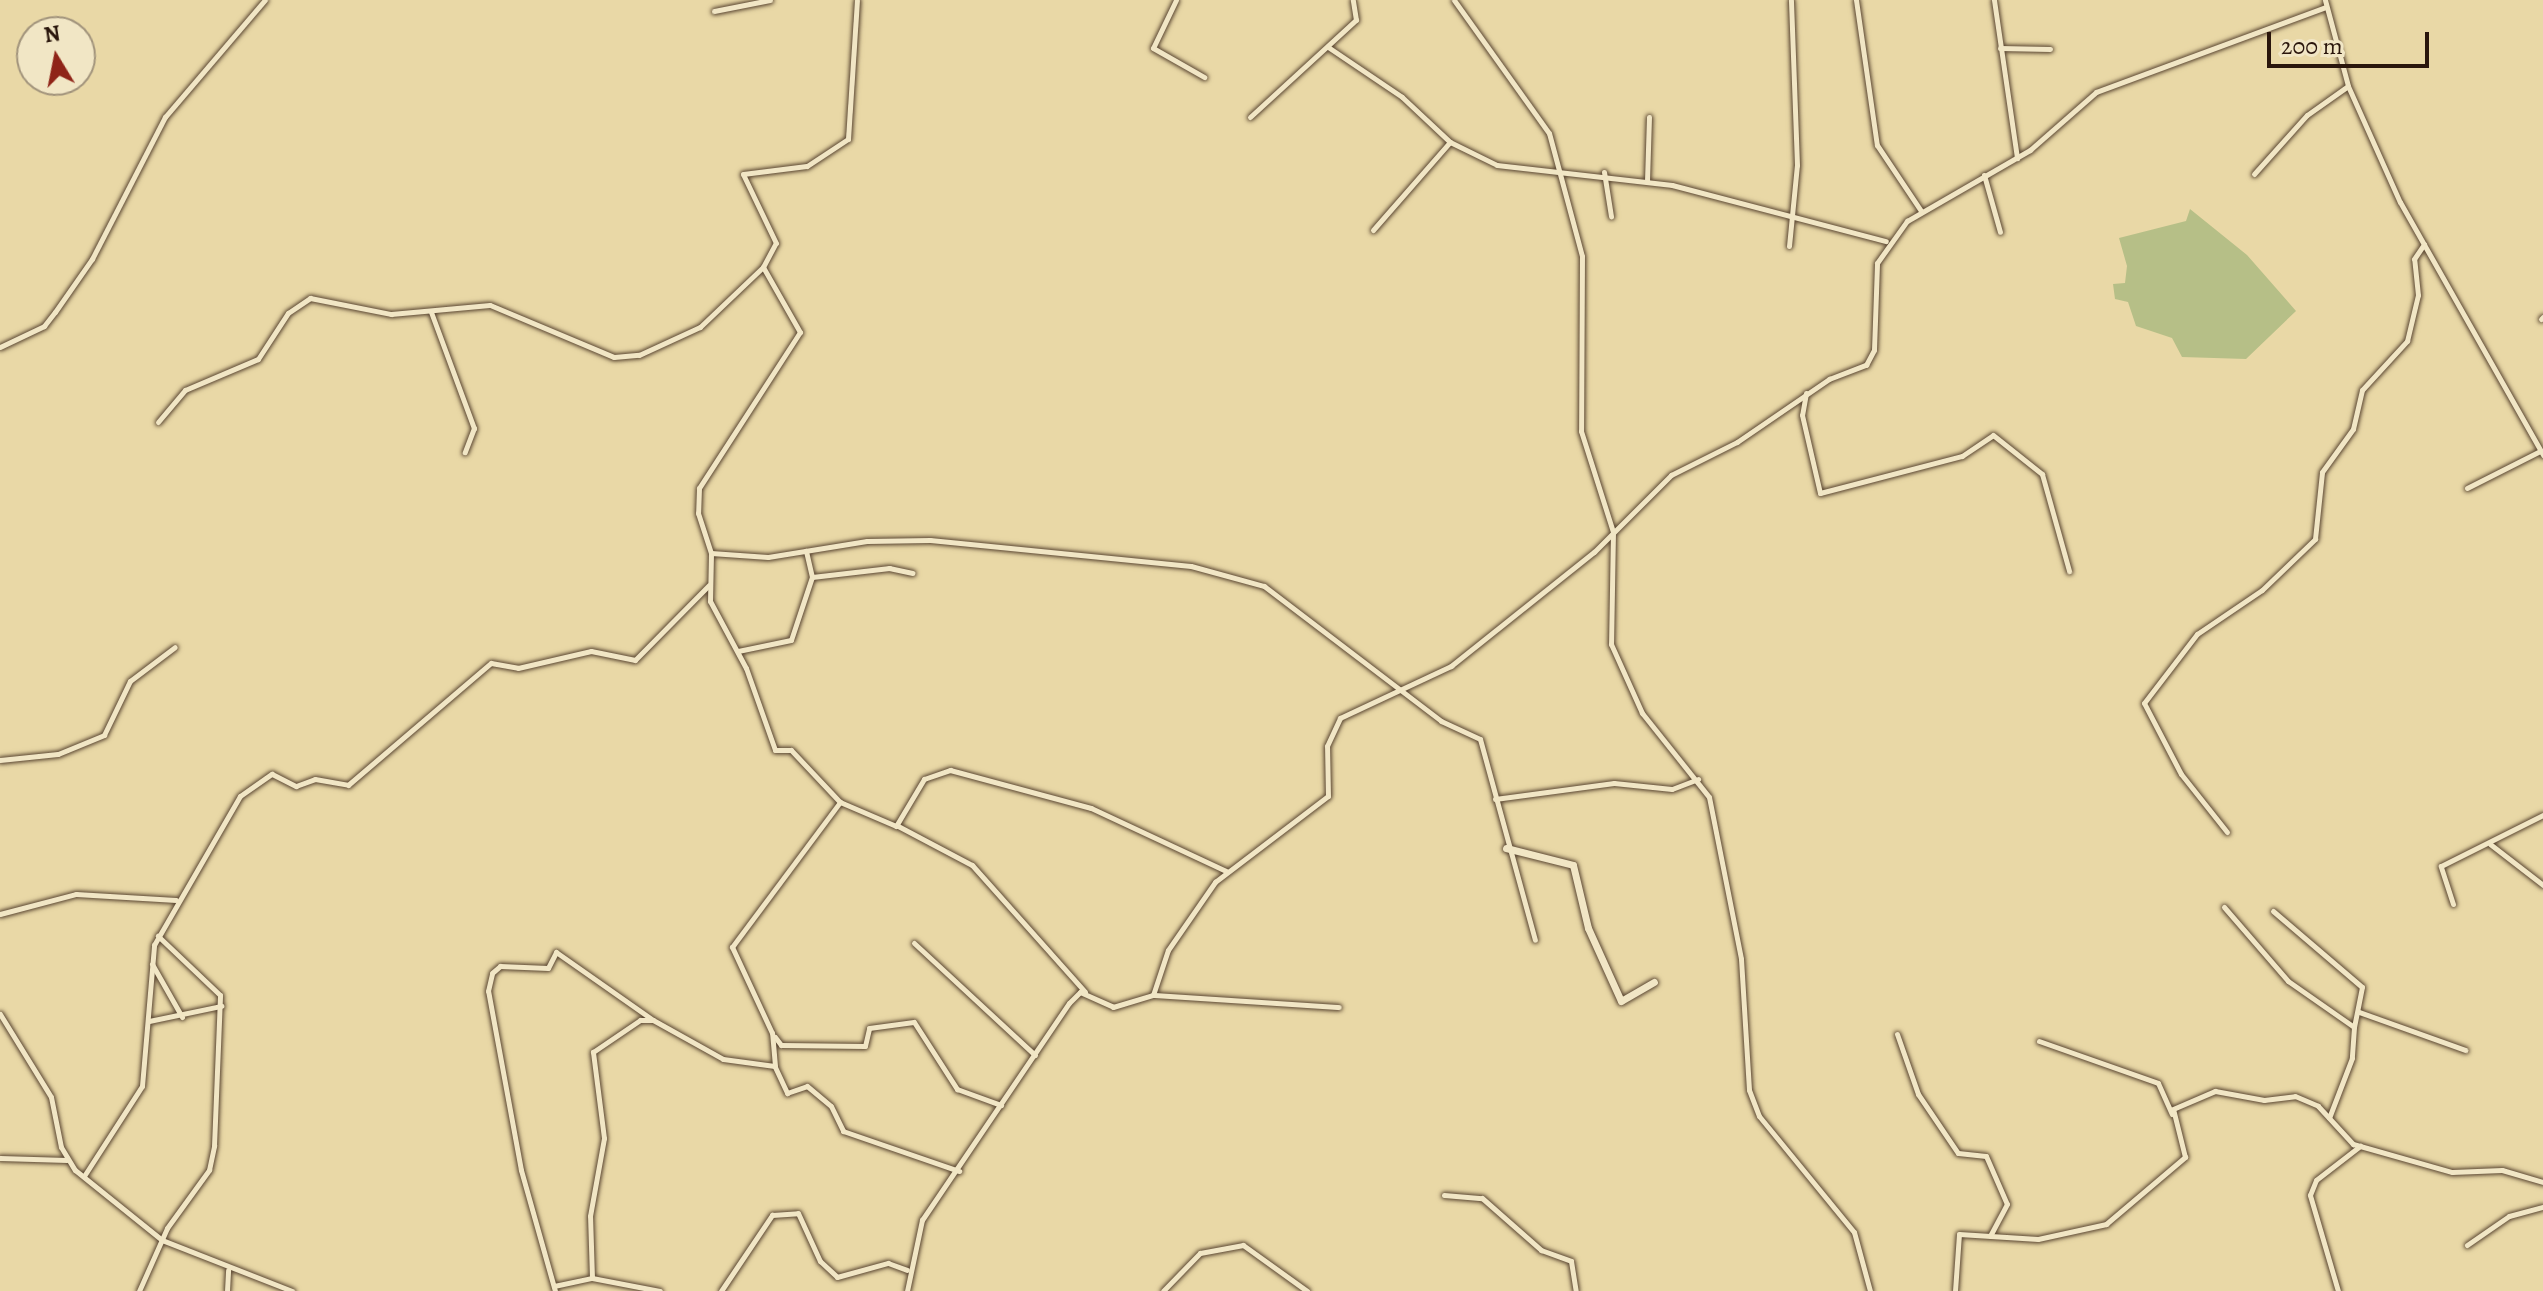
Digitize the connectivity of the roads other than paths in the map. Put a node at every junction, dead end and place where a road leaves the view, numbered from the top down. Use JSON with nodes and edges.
{"nodes":[{"id":1,"x":265,"y":0,"type":"edge"},
{"id":2,"x":770,"y":0,"type":"edge"},
{"id":3,"x":857,"y":0,"type":"edge"},
{"id":4,"x":1176,"y":0,"type":"edge"},
{"id":5,"x":1353,"y":0,"type":"edge"},
{"id":6,"x":1454,"y":0,"type":"edge"},
{"id":7,"x":1791,"y":0,"type":"edge"},
{"id":8,"x":1856,"y":0,"type":"edge"},
{"id":9,"x":1994,"y":0,"type":"edge"},
{"id":10,"x":2325,"y":3,"type":"edge"},
{"id":11,"x":714,"y":11,"type":"dead end"},
{"id":12,"x":1328,"y":47,"type":"junction"},
{"id":13,"x":2000,"y":48,"type":"junction"},
{"id":14,"x":2050,"y":49,"type":"dead end"},
{"id":15,"x":1204,"y":77,"type":"dead end"},
{"id":16,"x":2348,"y":86,"type":"junction"},
{"id":17,"x":1250,"y":117,"type":"dead end"},
{"id":18,"x":1649,"y":117,"type":"dead end"},
{"id":19,"x":1450,"y":142,"type":"junction"},
{"id":20,"x":2017,"y":158,"type":"junction"},
{"id":21,"x":1558,"y":172,"type":"junction"},
{"id":22,"x":1604,"y":172,"type":"junction"},
{"id":23,"x":2254,"y":174,"type":"dead end"},
{"id":24,"x":1984,"y":175,"type":"junction"},
{"id":25,"x":1647,"y":181,"type":"junction"},
{"id":26,"x":1921,"y":211,"type":"junction"},
{"id":27,"x":1794,"y":215,"type":"junction"},
{"id":28,"x":1611,"y":216,"type":"dead end"},
{"id":29,"x":1373,"y":230,"type":"dead end"},
{"id":30,"x":2000,"y":232,"type":"dead end"},
{"id":31,"x":1886,"y":241,"type":"junction"},
{"id":32,"x":2424,"y":244,"type":"junction"},
{"id":33,"x":1789,"y":246,"type":"dead end"},
{"id":34,"x":763,"y":267,"type":"junction"},
{"id":35,"x":431,"y":312,"type":"junction"},
{"id":36,"x":0,"y":347,"type":"edge"},
{"id":37,"x":1807,"y":392,"type":"junction"},
{"id":38,"x":158,"y":422,"type":"dead end"},
{"id":39,"x":465,"y":452,"type":"dead end"},
{"id":40,"x":2541,"y":453,"type":"edge"},
{"id":41,"x":2467,"y":488,"type":"dead end"},
{"id":42,"x":1613,"y":532,"type":"junction"},
{"id":43,"x":806,"y":551,"type":"junction"},
{"id":44,"x":711,"y":553,"type":"junction"},
{"id":45,"x":2069,"y":571,"type":"dead end"},
{"id":46,"x":912,"y":573,"type":"dead end"},
{"id":47,"x":812,"y":577,"type":"junction"},
{"id":48,"x":709,"y":585,"type":"junction"},
{"id":49,"x":175,"y":647,"type":"dead end"},
{"id":50,"x":738,"y":651,"type":"junction"},
{"id":51,"x":1404,"y":688,"type":"junction"},
{"id":52,"x":0,"y":760,"type":"edge"},
{"id":53,"x":1698,"y":779,"type":"junction"},
{"id":54,"x":1495,"y":799,"type":"junction"},
{"id":55,"x":840,"y":802,"type":"junction"},
{"id":56,"x":2543,"y":815,"type":"edge"},
{"id":57,"x":896,"y":826,"type":"junction"},
{"id":58,"x":2227,"y":832,"type":"dead end"},
{"id":59,"x":2490,"y":844,"type":"junction"},
{"id":60,"x":1506,"y":848,"type":"junction"},
{"id":61,"x":1226,"y":871,"type":"junction"},
{"id":62,"x":2543,"y":885,"type":"edge"},
{"id":63,"x":176,"y":900,"type":"junction"},
{"id":64,"x":2453,"y":904,"type":"dead end"},
{"id":65,"x":2224,"y":907,"type":"dead end"},
{"id":66,"x":2273,"y":911,"type":"dead end"},
{"id":67,"x":0,"y":914,"type":"edge"},
{"id":68,"x":158,"y":936,"type":"junction"},
{"id":69,"x":1535,"y":940,"type":"dead end"},
{"id":70,"x":914,"y":943,"type":"dead end"},
{"id":71,"x":151,"y":959,"type":"junction"},
{"id":72,"x":1654,"y":982,"type":"dead end"},
{"id":73,"x":1085,"y":992,"type":"junction"},
{"id":74,"x":1153,"y":995,"type":"junction"},
{"id":75,"x":221,"y":1006,"type":"junction"},
{"id":76,"x":1339,"y":1007,"type":"dead end"},
{"id":77,"x":2359,"y":1012,"type":"junction"},
{"id":78,"x":0,"y":1014,"type":"edge"},
{"id":79,"x":182,"y":1017,"type":"junction"},
{"id":80,"x":653,"y":1020,"type":"junction"},
{"id":81,"x":149,"y":1021,"type":"junction"},
{"id":82,"x":2354,"y":1027,"type":"junction"},
{"id":83,"x":772,"y":1033,"type":"junction"},
{"id":84,"x":1897,"y":1034,"type":"dead end"},
{"id":85,"x":2039,"y":1041,"type":"dead end"},
{"id":86,"x":2465,"y":1050,"type":"dead end"},
{"id":87,"x":1035,"y":1055,"type":"junction"},
{"id":88,"x":775,"y":1066,"type":"junction"},
{"id":89,"x":1001,"y":1105,"type":"junction"},
{"id":90,"x":2172,"y":1114,"type":"junction"},
{"id":91,"x":2329,"y":1118,"type":"junction"},
{"id":92,"x":2361,"y":1146,"type":"junction"},
{"id":93,"x":0,"y":1158,"type":"edge"},
{"id":94,"x":67,"y":1160,"type":"junction"},
{"id":95,"x":959,"y":1171,"type":"junction"},
{"id":96,"x":84,"y":1176,"type":"junction"},
{"id":97,"x":2543,"y":1182,"type":"edge"},
{"id":98,"x":1444,"y":1195,"type":"dead end"},
{"id":99,"x":2543,"y":1207,"type":"edge"},
{"id":100,"x":1990,"y":1236,"type":"junction"},
{"id":101,"x":162,"y":1240,"type":"junction"},
{"id":102,"x":2467,"y":1245,"type":"dead end"},
{"id":103,"x":228,"y":1270,"type":"junction"},
{"id":104,"x":908,"y":1275,"type":"junction"},
{"id":105,"x":592,"y":1278,"type":"junction"},
{"id":106,"x":555,"y":1289,"type":"edge"},
{"id":107,"x":1869,"y":1289,"type":"edge"},
{"id":108,"x":139,"y":1291,"type":"edge"},
{"id":109,"x":227,"y":1291,"type":"edge"},
{"id":110,"x":292,"y":1291,"type":"edge"},
{"id":111,"x":660,"y":1291,"type":"edge"},
{"id":112,"x":721,"y":1291,"type":"edge"},
{"id":113,"x":907,"y":1291,"type":"edge"},
{"id":114,"x":1163,"y":1291,"type":"edge"},
{"id":115,"x":1307,"y":1291,"type":"edge"},
{"id":116,"x":1576,"y":1291,"type":"edge"},
{"id":117,"x":1860,"y":1291,"type":"edge"},
{"id":118,"x":1955,"y":1291,"type":"edge"},
{"id":119,"x":2338,"y":1291,"type":"edge"}],
"edges":[{"from":1,"to":36,"type":"street"},
{"from":2,"to":11,"type":"street"},
{"from":3,"to":34,"type":"street"},
{"from":4,"to":15,"type":"street"},
{"from":5,"to":12,"type":"street"},
{"from":6,"to":21,"type":"street"},
{"from":7,"to":27,"type":"street"},
{"from":8,"to":26,"type":"street"},
{"from":9,"to":13,"type":"street"},
{"from":10,"to":16,"type":"street"},
{"from":10,"to":20,"type":"street"},
{"from":12,"to":17,"type":"street"},
{"from":12,"to":19,"type":"street"},
{"from":13,"to":14,"type":"street"},
{"from":13,"to":20,"type":"street"},
{"from":16,"to":23,"type":"street"},
{"from":16,"to":32,"type":"street"},
{"from":18,"to":25,"type":"street"},
{"from":19,"to":21,"type":"street"},
{"from":19,"to":29,"type":"street"},
{"from":20,"to":24,"type":"street"},
{"from":21,"to":22,"type":"street"},
{"from":21,"to":42,"type":"street"},
{"from":22,"to":25,"type":"street"},
{"from":22,"to":28,"type":"street"},
{"from":24,"to":26,"type":"street"},
{"from":24,"to":30,"type":"street"},
{"from":25,"to":27,"type":"street"},
{"from":26,"to":31,"type":"street"},
{"from":27,"to":31,"type":"street"},
{"from":27,"to":33,"type":"street"},
{"from":31,"to":37,"type":"street"},
{"from":32,"to":40,"type":"street"},
{"from":32,"to":58,"type":"street"},
{"from":34,"to":35,"type":"street"},
{"from":34,"to":44,"type":"street"},
{"from":35,"to":38,"type":"street"},
{"from":35,"to":39,"type":"street"},
{"from":37,"to":42,"type":"street"},
{"from":37,"to":45,"type":"street"},
{"from":40,"to":41,"type":"street"},
{"from":42,"to":51,"type":"street"},
{"from":42,"to":53,"type":"street"},
{"from":43,"to":44,"type":"street"},
{"from":43,"to":47,"type":"street"},
{"from":43,"to":51,"type":"street"},
{"from":44,"to":48,"type":"street"},
{"from":46,"to":47,"type":"street"},
{"from":47,"to":50,"type":"street"},
{"from":48,"to":50,"type":"street"},
{"from":48,"to":63,"type":"street"},
{"from":49,"to":52,"type":"street"},
{"from":50,"to":55,"type":"street"},
{"from":51,"to":54,"type":"street"},
{"from":51,"to":61,"type":"street"},
{"from":53,"to":54,"type":"street"},
{"from":53,"to":107,"type":"street"},
{"from":54,"to":60,"type":"street"},
{"from":55,"to":57,"type":"street"},
{"from":55,"to":83,"type":"street"},
{"from":56,"to":59,"type":"street"},
{"from":57,"to":61,"type":"street"},
{"from":57,"to":73,"type":"street"},
{"from":59,"to":62,"type":"street"},
{"from":59,"to":64,"type":"street"},
{"from":60,"to":69,"type":"street"},
{"from":60,"to":72,"type":"street"},
{"from":61,"to":74,"type":"street"},
{"from":63,"to":67,"type":"street"},
{"from":63,"to":68,"type":"street"},
{"from":65,"to":82,"type":"street"},
{"from":66,"to":77,"type":"street"},
{"from":68,"to":71,"type":"street"},
{"from":68,"to":75,"type":"street"},
{"from":70,"to":87,"type":"street"},
{"from":71,"to":79,"type":"street"},
{"from":71,"to":81,"type":"street"},
{"from":73,"to":74,"type":"street"},
{"from":73,"to":87,"type":"street"},
{"from":74,"to":76,"type":"street"},
{"from":75,"to":79,"type":"street"},
{"from":75,"to":101,"type":"street"},
{"from":77,"to":82,"type":"street"},
{"from":77,"to":86,"type":"street"},
{"from":78,"to":94,"type":"street"},
{"from":79,"to":81,"type":"street"},
{"from":80,"to":88,"type":"street"},
{"from":80,"to":105,"type":"street"},
{"from":80,"to":106,"type":"street"},
{"from":81,"to":96,"type":"street"},
{"from":82,"to":91,"type":"street"},
{"from":83,"to":88,"type":"street"},
{"from":83,"to":89,"type":"street"},
{"from":84,"to":100,"type":"street"},
{"from":85,"to":90,"type":"street"},
{"from":87,"to":89,"type":"street"},
{"from":88,"to":95,"type":"street"},
{"from":89,"to":95,"type":"street"},
{"from":90,"to":91,"type":"street"},
{"from":90,"to":100,"type":"street"},
{"from":91,"to":92,"type":"street"},
{"from":92,"to":97,"type":"street"},
{"from":92,"to":119,"type":"street"},
{"from":93,"to":94,"type":"street"},
{"from":94,"to":96,"type":"street"},
{"from":95,"to":104,"type":"street"},
{"from":96,"to":101,"type":"street"},
{"from":98,"to":116,"type":"street"},
{"from":99,"to":102,"type":"street"},
{"from":100,"to":118,"type":"street"},
{"from":101,"to":103,"type":"street"},
{"from":101,"to":108,"type":"street"},
{"from":103,"to":109,"type":"street"},
{"from":103,"to":110,"type":"street"},
{"from":104,"to":112,"type":"street"},
{"from":104,"to":113,"type":"street"},
{"from":105,"to":106,"type":"street"},
{"from":105,"to":111,"type":"street"},
{"from":107,"to":117,"type":"street"},
{"from":114,"to":115,"type":"street"}]}
